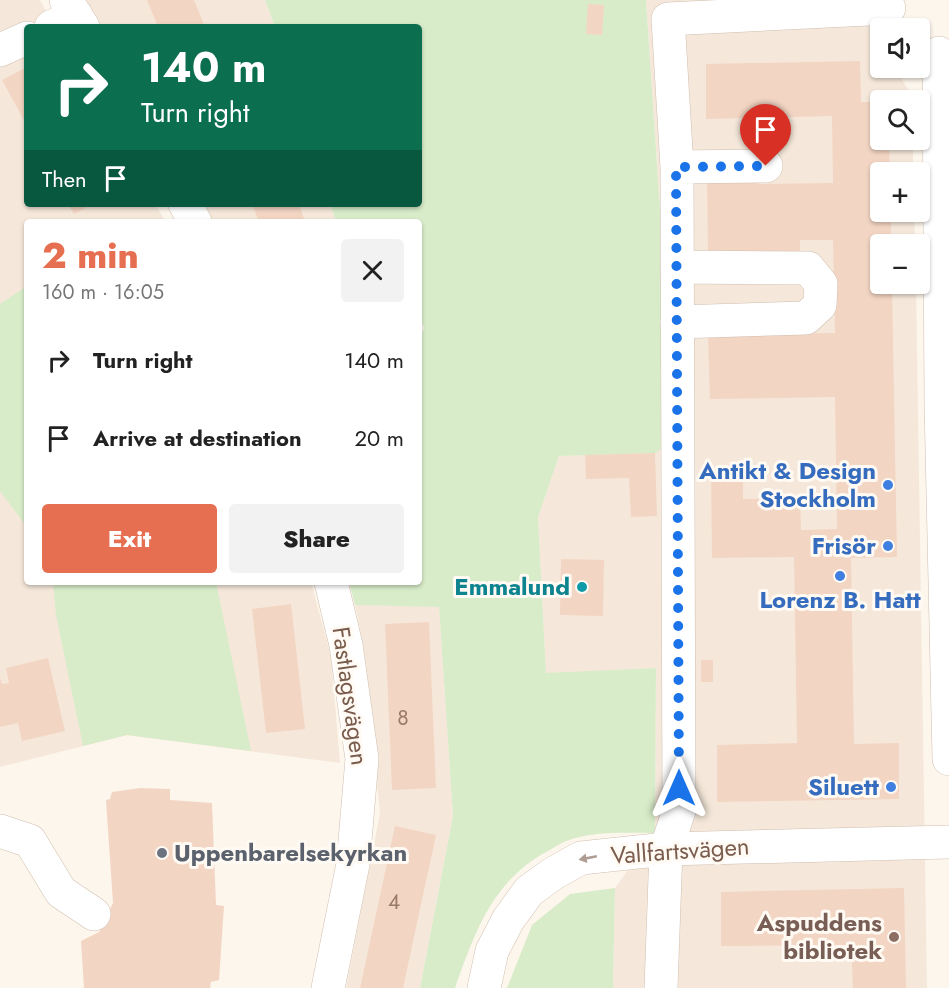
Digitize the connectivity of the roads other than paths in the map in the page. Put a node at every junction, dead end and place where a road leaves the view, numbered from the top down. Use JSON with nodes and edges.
{"nodes":[{"id":1,"x":892,"y":12,"type":"edge"},
{"id":2,"x":24,"y":39,"type":"edge"},
{"id":3,"x":0,"y":50,"type":"edge"},
{"id":4,"x":936,"y":51,"type":"edge"},
{"id":5,"x":766,"y":166,"type":"dead end"},
{"id":6,"x":676,"y":167,"type":"junction"},
{"id":7,"x":678,"y":267,"type":"junction"},
{"id":8,"x":677,"y":321,"type":"junction"},
{"id":9,"x":332,"y":585,"type":"edge"},
{"id":10,"x":949,"y":759,"type":"edge"},
{"id":11,"x":0,"y":831,"type":"edge"},
{"id":12,"x":949,"y":842,"type":"edge"},
{"id":13,"x":666,"y":849,"type":"junction"},
{"id":14,"x":94,"y":914,"type":"dead end"},
{"id":15,"x":328,"y":988,"type":"edge"},
{"id":16,"x":484,"y":988,"type":"edge"},
{"id":17,"x":662,"y":988,"type":"edge"}],
"edges":[{"from":1,"to":6,"type":"street"},
{"from":2,"to":3,"type":"street"},
{"from":4,"to":10,"type":"street"},
{"from":5,"to":6,"type":"street"},
{"from":6,"to":7,"type":"street"},
{"from":7,"to":8,"type":"street"},
{"from":7,"to":8,"type":"street"},
{"from":8,"to":13,"type":"street"},
{"from":9,"to":15,"type":"street","name":"Fastlagsvägen"},
{"from":11,"to":14,"type":"street"},
{"from":12,"to":13,"type":"street","name":"Vallfartsvägen"},
{"from":13,"to":16,"type":"street","name":"Vallfartsvägen","one_way":true},
{"from":13,"to":17,"type":"street"}]}
